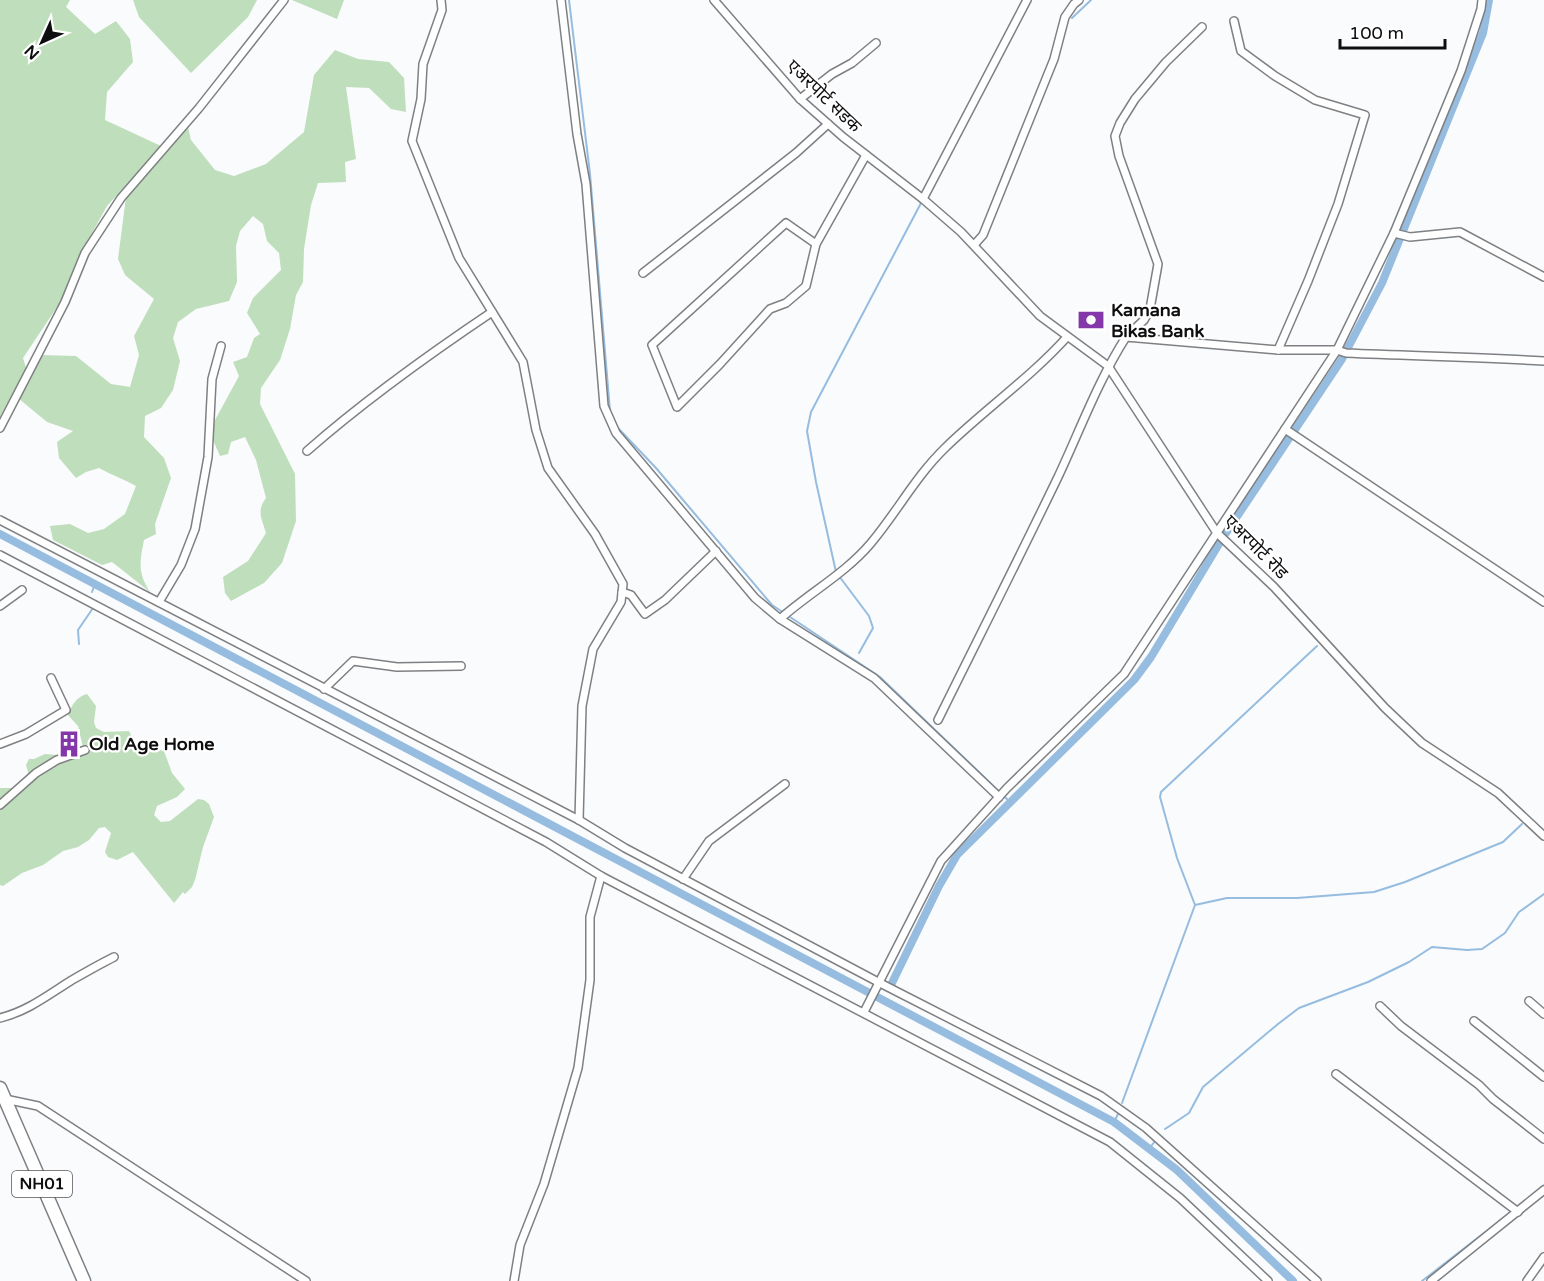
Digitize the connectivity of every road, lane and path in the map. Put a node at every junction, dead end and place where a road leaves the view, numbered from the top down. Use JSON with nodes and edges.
{"nodes":[{"id":1,"x":285,"y":0,"type":"edge"},
{"id":2,"x":441,"y":0,"type":"edge"},
{"id":3,"x":561,"y":0,"type":"edge"},
{"id":4,"x":714,"y":0,"type":"edge"},
{"id":5,"x":1026,"y":0,"type":"edge"},
{"id":6,"x":1079,"y":0,"type":"edge"},
{"id":7,"x":1482,"y":0,"type":"edge"},
{"id":8,"x":1234,"y":21,"type":"dead end"},
{"id":9,"x":1202,"y":27,"type":"dead end"},
{"id":10,"x":876,"y":44,"type":"dead end"},
{"id":11,"x":800,"y":99,"type":"junction"},
{"id":12,"x":828,"y":124,"type":"junction"},
{"id":13,"x":866,"y":155,"type":"junction"},
{"id":14,"x":925,"y":200,"type":"junction"},
{"id":15,"x":1396,"y":233,"type":"junction"},
{"id":16,"x":816,"y":244,"type":"junction"},
{"id":17,"x":974,"y":245,"type":"junction"},
{"id":18,"x":643,"y":273,"type":"dead end"},
{"id":19,"x":1544,"y":277,"type":"edge"},
{"id":20,"x":492,"y":312,"type":"junction"},
{"id":21,"x":1067,"y":337,"type":"junction"},
{"id":22,"x":1126,"y":337,"type":"junction"},
{"id":23,"x":221,"y":346,"type":"dead end"},
{"id":24,"x":1278,"y":350,"type":"junction"},
{"id":25,"x":1341,"y":351,"type":"junction"},
{"id":26,"x":1544,"y":361,"type":"edge"},
{"id":27,"x":1108,"y":366,"type":"junction"},
{"id":28,"x":0,"y":428,"type":"edge"},
{"id":29,"x":1289,"y":432,"type":"junction"},
{"id":30,"x":307,"y":451,"type":"dead end"},
{"id":31,"x":0,"y":520,"type":"edge"},
{"id":32,"x":1217,"y":532,"type":"junction"},
{"id":33,"x":716,"y":551,"type":"junction"},
{"id":34,"x":0,"y":555,"type":"edge"},
{"id":35,"x":22,"y":590,"type":"dead end"},
{"id":36,"x":622,"y":592,"type":"junction"},
{"id":37,"x":159,"y":602,"type":"junction"},
{"id":38,"x":1544,"y":602,"type":"edge"},
{"id":39,"x":0,"y":606,"type":"edge"},
{"id":40,"x":780,"y":619,"type":"junction"},
{"id":41,"x":461,"y":666,"type":"dead end"},
{"id":42,"x":51,"y":678,"type":"dead end"},
{"id":43,"x":324,"y":689,"type":"junction"},
{"id":44,"x":938,"y":720,"type":"dead end"},
{"id":45,"x":0,"y":744,"type":"edge"},
{"id":46,"x":85,"y":750,"type":"dead end"},
{"id":47,"x":785,"y":784,"type":"dead end"},
{"id":48,"x":1000,"y":796,"type":"junction"},
{"id":49,"x":0,"y":806,"type":"edge"},
{"id":50,"x":579,"y":820,"type":"junction"},
{"id":51,"x":1544,"y":836,"type":"edge"},
{"id":52,"x":601,"y":876,"type":"junction"},
{"id":53,"x":683,"y":879,"type":"junction"},
{"id":54,"x":114,"y":957,"type":"dead end"},
{"id":55,"x":880,"y":983,"type":"junction"},
{"id":56,"x":1529,"y":1001,"type":"dead end"},
{"id":57,"x":1380,"y":1006,"type":"dead end"},
{"id":58,"x":866,"y":1009,"type":"junction"},
{"id":59,"x":1544,"y":1014,"type":"edge"},
{"id":60,"x":0,"y":1018,"type":"edge"},
{"id":61,"x":1474,"y":1021,"type":"dead end"},
{"id":62,"x":1336,"y":1074,"type":"dead end"},
{"id":63,"x":1544,"y":1077,"type":"edge"},
{"id":64,"x":2,"y":1093,"type":"edge"},
{"id":65,"x":1544,"y":1139,"type":"edge"},
{"id":66,"x":1544,"y":1190,"type":"edge"},
{"id":67,"x":1518,"y":1212,"type":"junction"},
{"id":68,"x":1544,"y":1257,"type":"edge"},
{"id":69,"x":84,"y":1281,"type":"edge"},
{"id":70,"x":306,"y":1281,"type":"edge"},
{"id":71,"x":514,"y":1281,"type":"edge"},
{"id":72,"x":1268,"y":1281,"type":"edge"},
{"id":73,"x":1317,"y":1281,"type":"edge"},
{"id":74,"x":1431,"y":1281,"type":"edge"},
{"id":75,"x":1527,"y":1281,"type":"edge"}],
"edges":[{"from":1,"to":28,"type":"street"},
{"from":2,"to":20,"type":"street"},
{"from":3,"to":33,"type":"street"},
{"from":4,"to":11,"type":"street","name":"एअरपोर्ट सडक"},
{"from":5,"to":14,"type":"street"},
{"from":6,"to":17,"type":"street"},
{"from":7,"to":15,"type":"street"},
{"from":8,"to":24,"type":"street"},
{"from":9,"to":22,"type":"street"},
{"from":10,"to":11,"type":"street"},
{"from":11,"to":12,"type":"street","name":"एअरपोर्ट सडक"},
{"from":12,"to":13,"type":"street","name":"एअरपोर्ट सडक"},
{"from":12,"to":18,"type":"street"},
{"from":13,"to":14,"type":"street","name":"एअरपोर्ट सडक"},
{"from":13,"to":16,"type":"street"},
{"from":14,"to":17,"type":"street","name":"एअरपोर्ट रोड"},
{"from":15,"to":19,"type":"street"},
{"from":15,"to":25,"type":"street"},
{"from":16,"to":16,"type":"street"},
{"from":17,"to":21,"type":"street","name":"एअरपोर्ट रोड"},
{"from":20,"to":30,"type":"street"},
{"from":20,"to":36,"type":"street"},
{"from":21,"to":27,"type":"street","name":"एअरपोर्ट रोड"},
{"from":21,"to":40,"type":"street"},
{"from":22,"to":24,"type":"street"},
{"from":22,"to":27,"type":"street"},
{"from":23,"to":37,"type":"street"},
{"from":24,"to":25,"type":"street"},
{"from":25,"to":26,"type":"street"},
{"from":25,"to":29,"type":"street"},
{"from":27,"to":32,"type":"street","name":"एअरपोर्ट रोड"},
{"from":27,"to":44,"type":"street"},
{"from":29,"to":32,"type":"street"},
{"from":29,"to":38,"type":"street"},
{"from":31,"to":37,"type":"street"},
{"from":32,"to":48,"type":"street"},
{"from":32,"to":51,"type":"street","name":"एअरपोर्ट रोड"},
{"from":33,"to":36,"type":"street"},
{"from":33,"to":40,"type":"street"},
{"from":34,"to":52,"type":"street"},
{"from":35,"to":39,"type":"street"},
{"from":36,"to":50,"type":"street"},
{"from":37,"to":43,"type":"street"},
{"from":40,"to":48,"type":"street"},
{"from":41,"to":43,"type":"street"},
{"from":42,"to":45,"type":"street"},
{"from":43,"to":50,"type":"street"},
{"from":46,"to":49,"type":"street"},
{"from":47,"to":53,"type":"street"},
{"from":48,"to":55,"type":"street"},
{"from":50,"to":53,"type":"street"},
{"from":52,"to":58,"type":"street"},
{"from":52,"to":71,"type":"street"},
{"from":53,"to":55,"type":"street"},
{"from":54,"to":60,"type":"street"},
{"from":55,"to":58,"type":"street"},
{"from":55,"to":73,"type":"street"},
{"from":56,"to":59,"type":"street"},
{"from":57,"to":65,"type":"street"},
{"from":58,"to":72,"type":"street"},
{"from":61,"to":63,"type":"street"},
{"from":62,"to":67,"type":"street"},
{"from":64,"to":69,"type":"highway","number":"NH01"},
{"from":64,"to":70,"type":"street"},
{"from":66,"to":67,"type":"street"},
{"from":67,"to":74,"type":"street"},
{"from":68,"to":75,"type":"street"}]}
